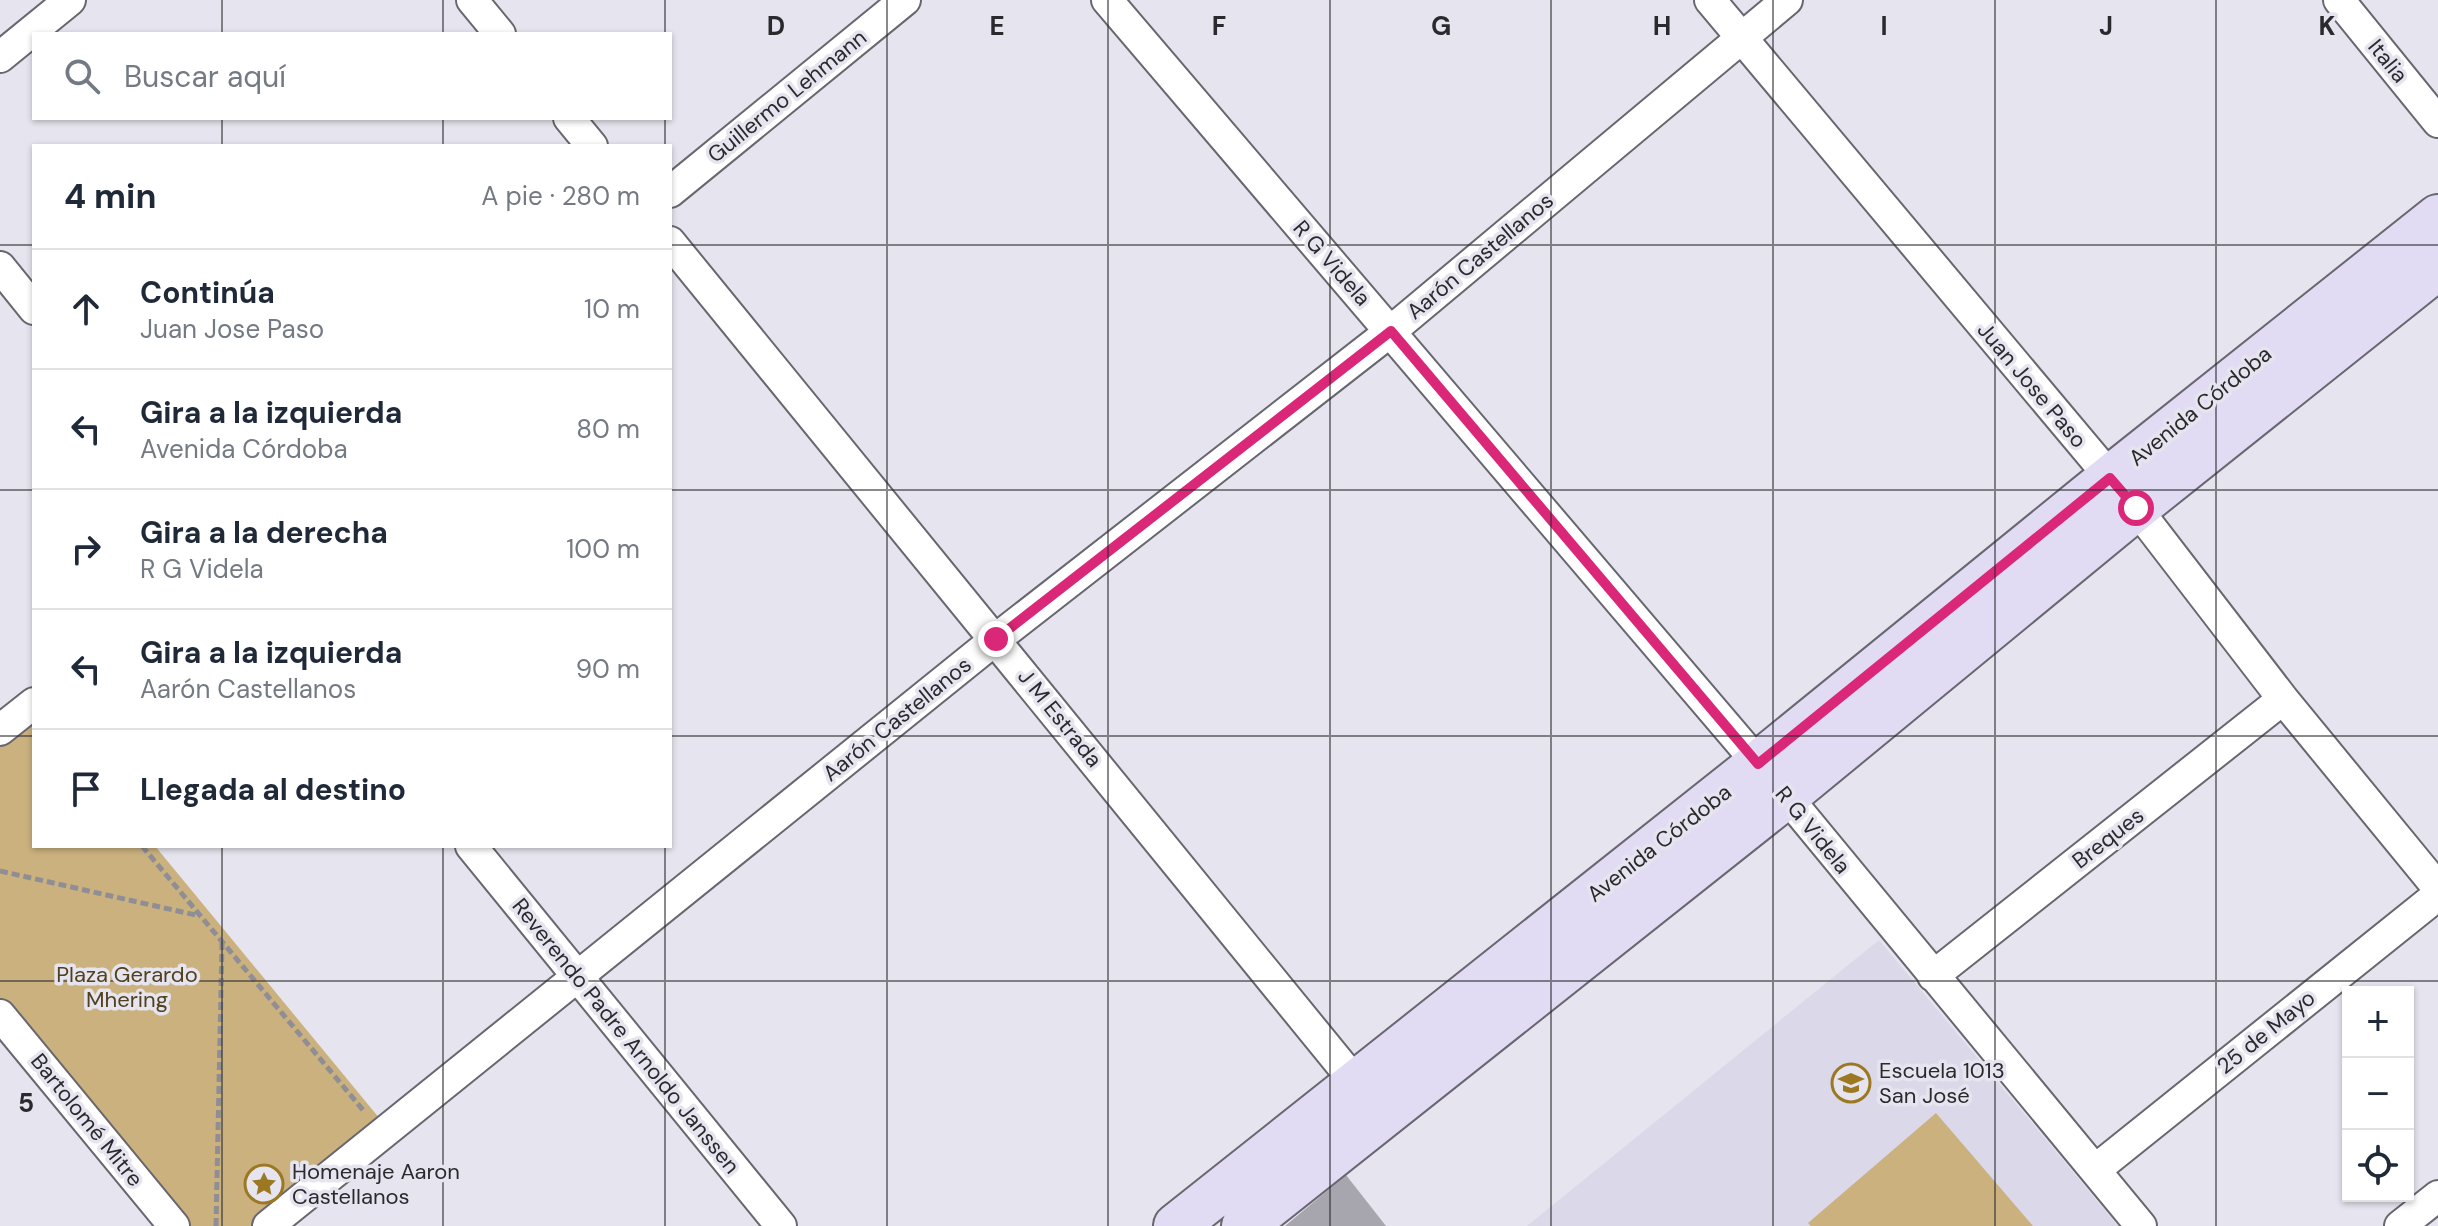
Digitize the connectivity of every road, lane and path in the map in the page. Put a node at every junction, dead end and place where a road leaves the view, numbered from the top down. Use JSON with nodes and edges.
{"nodes":[{"id":1,"x":70,"y":0,"type":"edge"},
{"id":2,"x":472,"y":0,"type":"edge"},
{"id":3,"x":905,"y":0,"type":"edge"},
{"id":4,"x":1107,"y":0,"type":"edge"},
{"id":5,"x":1710,"y":0,"type":"edge"},
{"id":6,"x":1787,"y":0,"type":"edge"},
{"id":7,"x":2339,"y":0,"type":"edge"},
{"id":8,"x":498,"y":32,"type":"edge"},
{"id":9,"x":1740,"y":38,"type":"junction"},
{"id":10,"x":0,"y":57,"type":"edge"},
{"id":11,"x":571,"y":120,"type":"edge"},
{"id":12,"x":2438,"y":122,"type":"edge"},
{"id":13,"x":590,"y":144,"type":"edge"},
{"id":14,"x":672,"y":190,"type":"edge"},
{"id":15,"x":2438,"y":217,"type":"edge"},
{"id":16,"x":672,"y":244,"type":"edge"},
{"id":17,"x":0,"y":267,"type":"edge"},
{"id":18,"x":2438,"y":267,"type":"edge"},
{"id":19,"x":32,"y":307,"type":"edge"},
{"id":20,"x":1391,"y":331,"type":"junction"},
{"id":21,"x":2123,"y":493,"type":"junction"},
{"id":22,"x":996,"y":639,"type":"junction"},
{"id":23,"x":2283,"y":699,"type":"junction"},
{"id":24,"x":32,"y":705,"type":"edge"},
{"id":25,"x":0,"y":730,"type":"edge"},
{"id":26,"x":1772,"y":780,"type":"junction"},
{"id":27,"x":144,"y":848,"type":"edge"},
{"id":28,"x":473,"y":848,"type":"edge"},
{"id":29,"x":0,"y":871,"type":"edge"},
{"id":30,"x":2438,"y":888,"type":"edge"},
{"id":31,"x":2438,"y":895,"type":"edge"},
{"id":32,"x":200,"y":916,"type":"junction"},
{"id":33,"x":222,"y":942,"type":"junction"},
{"id":34,"x":578,"y":976,"type":"junction"},
{"id":35,"x":1933,"y":976,"type":"junction"},
{"id":36,"x":0,"y":1015,"type":"edge"},
{"id":37,"x":1356,"y":1083,"type":"junction"},
{"id":38,"x":372,"y":1122,"type":"dead end"},
{"id":39,"x":2095,"y":1170,"type":"junction"},
{"id":40,"x":2438,"y":1196,"type":"edge"},
{"id":41,"x":174,"y":1226,"type":"edge"},
{"id":42,"x":216,"y":1226,"type":"edge"},
{"id":43,"x":268,"y":1226,"type":"edge"},
{"id":44,"x":781,"y":1226,"type":"edge"},
{"id":45,"x":1176,"y":1226,"type":"edge"},
{"id":46,"x":1244,"y":1226,"type":"edge"},
{"id":47,"x":2141,"y":1226,"type":"edge"},
{"id":48,"x":2400,"y":1226,"type":"edge"}],
"edges":[{"from":1,"to":10,"type":"street"},
{"from":2,"to":8,"type":"street"},
{"from":3,"to":14,"type":"street","name":"Guillermo Lehmann"},
{"from":4,"to":20,"type":"street","name":"R G Videla"},
{"from":5,"to":9,"type":"street","name":"Juan Jose Paso"},
{"from":6,"to":9,"type":"street","name":"Aarón Castellanos"},
{"from":7,"to":12,"type":"street","name":"Italia"},
{"from":9,"to":20,"type":"street","name":"Aarón Castellanos"},
{"from":9,"to":21,"type":"street","name":"Juan Jose Paso"},
{"from":11,"to":13,"type":"street"},
{"from":15,"to":21,"type":"main road","name":"Avenida Córdoba"},
{"from":16,"to":22,"type":"street","name":"J M Estrada"},
{"from":17,"to":19,"type":"street"},
{"from":18,"to":21,"type":"main road","name":"Avenida Córdoba"},
{"from":20,"to":22,"type":"street","name":"Aarón Castellanos"},
{"from":20,"to":26,"type":"street","name":"R G Videla"},
{"from":21,"to":23,"type":"street","name":"Juan Jose Paso"},
{"from":21,"to":26,"type":"main road","name":"Avenida Córdoba"},
{"from":22,"to":34,"type":"street","name":"Aarón Castellanos"},
{"from":22,"to":37,"type":"street","name":"J M Estrada"},
{"from":23,"to":30,"type":"street","name":"Juan Jose Paso"},
{"from":23,"to":35,"type":"street","name":"Breques"},
{"from":24,"to":25,"type":"street"},
{"from":26,"to":35,"type":"street","name":"R G Videla"},
{"from":26,"to":37,"type":"main road","name":"Avenida Córdoba"},
{"from":26,"to":46,"type":"main road","name":"Avenida Córdoba"},
{"from":27,"to":32,"type":"path"},
{"from":28,"to":34,"type":"street","name":"Reverendo Padre Arnoldo Janssen"},
{"from":29,"to":32,"type":"path"},
{"from":31,"to":39,"type":"street","name":"25 de Mayo"},
{"from":32,"to":33,"type":"path"},
{"from":33,"to":38,"type":"path"},
{"from":33,"to":42,"type":"path"},
{"from":34,"to":43,"type":"street","name":"Aarón Castellanos"},
{"from":34,"to":44,"type":"street","name":"Reverendo Padre Arnoldo Janssen"},
{"from":35,"to":39,"type":"street","name":"R G Videla"},
{"from":36,"to":41,"type":"street","name":"Bartolomé Mitre"},
{"from":37,"to":45,"type":"main road","name":"Avenida Córdoba"},
{"from":39,"to":47,"type":"street","name":"R G Videla"},
{"from":40,"to":48,"type":"street"}]}
